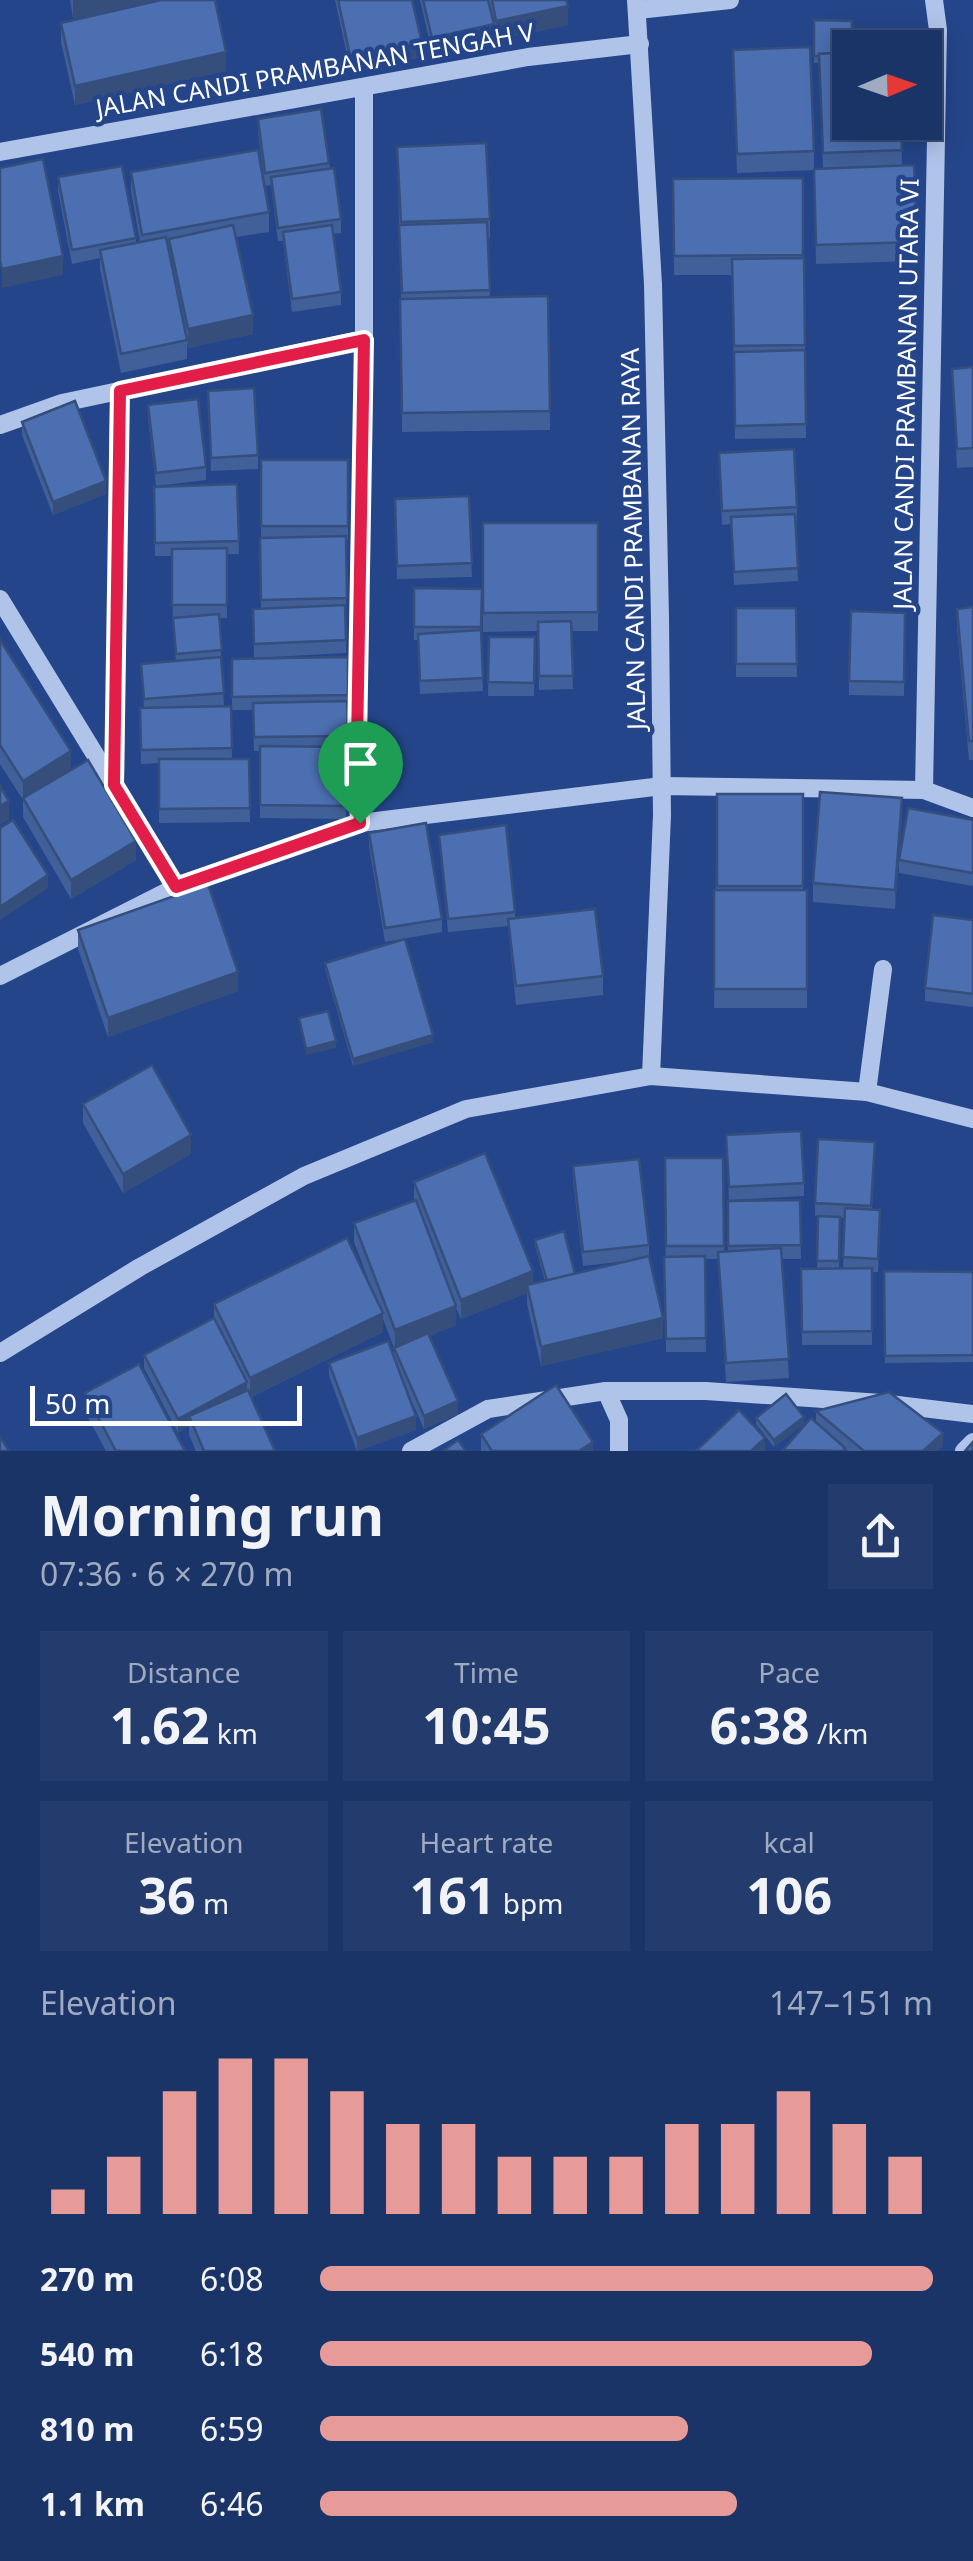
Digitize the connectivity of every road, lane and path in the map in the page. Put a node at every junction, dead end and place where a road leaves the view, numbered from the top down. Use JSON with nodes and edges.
{"nodes":[{"id":1,"x":730,"y":0,"type":"edge"},
{"id":2,"x":934,"y":0,"type":"edge"},
{"id":3,"x":637,"y":5,"type":"edge"},
{"id":4,"x":640,"y":44,"type":"junction"},
{"id":5,"x":364,"y":87,"type":"junction"},
{"id":6,"x":0,"y":152,"type":"edge"},
{"id":7,"x":364,"y":340,"type":"junction"},
{"id":8,"x":120,"y":391,"type":"junction"},
{"id":9,"x":0,"y":426,"type":"edge"},
{"id":10,"x":0,"y":599,"type":"edge"},
{"id":11,"x":114,"y":785,"type":"junction"},
{"id":12,"x":662,"y":786,"type":"junction"},
{"id":13,"x":924,"y":790,"type":"junction"},
{"id":14,"x":973,"y":808,"type":"edge"},
{"id":15,"x":360,"y":823,"type":"junction"},
{"id":16,"x":176,"y":887,"type":"junction"},
{"id":17,"x":882,"y":968,"type":"dead end"},
{"id":18,"x":0,"y":976,"type":"edge"},
{"id":19,"x":651,"y":1076,"type":"junction"},
{"id":20,"x":867,"y":1092,"type":"junction"},
{"id":21,"x":973,"y":1119,"type":"edge"},
{"id":22,"x":0,"y":1353,"type":"edge"},
{"id":23,"x":606,"y":1390,"type":"junction"},
{"id":24,"x":973,"y":1414,"type":"edge"},
{"id":25,"x":973,"y":1442,"type":"edge"},
{"id":26,"x":411,"y":1451,"type":"edge"},
{"id":27,"x":619,"y":1451,"type":"edge"},
{"id":28,"x":964,"y":1451,"type":"edge"}],
"edges":[{"from":1,"to":3,"type":"street"},
{"from":2,"to":13,"type":"street","name":"JALAN CANDI PRAMBANAN UTARA VI"},
{"from":3,"to":4,"type":"street","name":"JALAN CANDI PRAMBANAN RAYA"},
{"from":4,"to":5,"type":"street","name":"JALAN CANDI PRAMBANAN TENGAH V"},
{"from":4,"to":12,"type":"street","name":"JALAN CANDI PRAMBANAN RAYA"},
{"from":5,"to":6,"type":"street","name":"JALAN CANDI PRAMBANAN TENGAH V"},
{"from":5,"to":7,"type":"street"},
{"from":7,"to":8,"type":"street"},
{"from":7,"to":15,"type":"street"},
{"from":8,"to":9,"type":"street"},
{"from":8,"to":11,"type":"street"},
{"from":10,"to":11,"type":"street"},
{"from":11,"to":16,"type":"street"},
{"from":12,"to":13,"type":"street"},
{"from":12,"to":15,"type":"street"},
{"from":12,"to":19,"type":"street","name":"JALAN CANDI PRAMBANAN RAYA"},
{"from":13,"to":14,"type":"street"},
{"from":15,"to":16,"type":"street"},
{"from":16,"to":18,"type":"street"},
{"from":17,"to":20,"type":"street"},
{"from":19,"to":20,"type":"street"},
{"from":19,"to":22,"type":"street"},
{"from":20,"to":21,"type":"street"},
{"from":23,"to":24,"type":"street"},
{"from":23,"to":26,"type":"street"},
{"from":23,"to":27,"type":"street"},
{"from":25,"to":28,"type":"street"}]}
